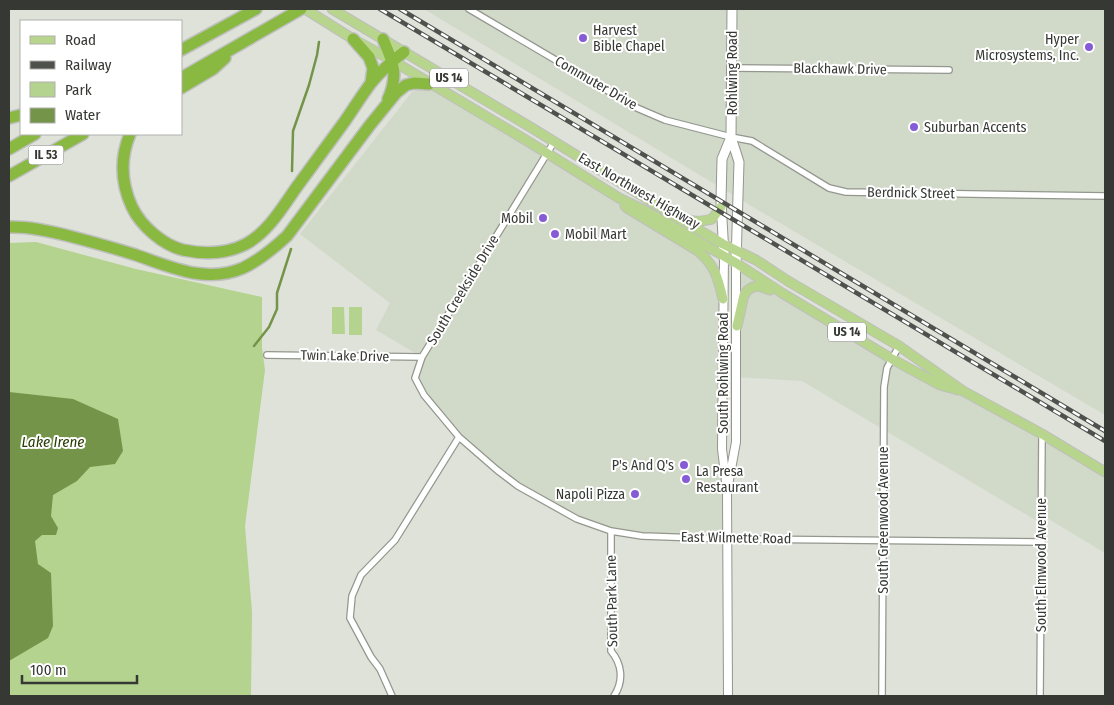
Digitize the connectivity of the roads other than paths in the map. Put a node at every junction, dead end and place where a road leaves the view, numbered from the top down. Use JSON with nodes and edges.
{"nodes":[{"id":1,"x":256,"y":9,"type":"edge"},
{"id":2,"x":301,"y":9,"type":"edge"},
{"id":3,"x":305,"y":9,"type":"edge"},
{"id":4,"x":332,"y":9,"type":"edge"},
{"id":5,"x":469,"y":9,"type":"edge"},
{"id":6,"x":732,"y":9,"type":"edge"},
{"id":7,"x":219,"y":29,"type":"junction"},
{"id":8,"x":247,"y":40,"type":"junction"},
{"id":9,"x":353,"y":40,"type":"junction"},
{"id":10,"x":383,"y":40,"type":"junction"},
{"id":11,"x":182,"y":46,"type":"edge"},
{"id":12,"x":182,"y":49,"type":"edge"},
{"id":13,"x":404,"y":52,"type":"junction"},
{"id":14,"x":393,"y":61,"type":"junction"},
{"id":15,"x":732,"y":68,"type":"junction"},
{"id":16,"x":949,"y":70,"type":"dead end"},
{"id":17,"x":182,"y":77,"type":"edge"},
{"id":18,"x":371,"y":83,"type":"junction"},
{"id":19,"x":429,"y":84,"type":"junction"},
{"id":20,"x":182,"y":87,"type":"edge"},
{"id":21,"x":386,"y":105,"type":"junction"},
{"id":22,"x":33,"y":135,"type":"edge"},
{"id":23,"x":81,"y":135,"type":"edge"},
{"id":24,"x":130,"y":135,"type":"edge"},
{"id":25,"x":731,"y":137,"type":"junction"},
{"id":26,"x":554,"y":142,"type":"junction"},
{"id":27,"x":9,"y":149,"type":"edge"},
{"id":28,"x":547,"y":153,"type":"junction"},
{"id":29,"x":9,"y":176,"type":"edge"},
{"id":30,"x":1105,"y":196,"type":"edge"},
{"id":31,"x":619,"y":198,"type":"junction"},
{"id":32,"x":721,"y":207,"type":"junction"},
{"id":33,"x":670,"y":213,"type":"junction"},
{"id":34,"x":9,"y":227,"type":"edge"},
{"id":35,"x":723,"y":244,"type":"junction"},
{"id":36,"x":737,"y":251,"type":"junction"},
{"id":37,"x":724,"y":255,"type":"junction"},
{"id":38,"x":736,"y":263,"type":"junction"},
{"id":39,"x":782,"y":293,"type":"junction"},
{"id":40,"x":723,"y":300,"type":"junction"},
{"id":41,"x":737,"y":326,"type":"junction"},
{"id":42,"x":899,"y":346,"type":"junction"},
{"id":43,"x":267,"y":355,"type":"dead end"},
{"id":44,"x":422,"y":357,"type":"junction"},
{"id":45,"x":892,"y":359,"type":"junction"},
{"id":46,"x":963,"y":391,"type":"junction"},
{"id":47,"x":1042,"y":434,"type":"junction"},
{"id":48,"x":459,"y":437,"type":"junction"},
{"id":49,"x":1105,"y":472,"type":"edge"},
{"id":50,"x":728,"y":490,"type":"junction"},
{"id":51,"x":611,"y":531,"type":"junction"},
{"id":52,"x":728,"y":539,"type":"junction"},
{"id":53,"x":884,"y":540,"type":"junction"},
{"id":54,"x":1042,"y":542,"type":"junction"},
{"id":55,"x":392,"y":696,"type":"edge"},
{"id":56,"x":614,"y":696,"type":"edge"},
{"id":57,"x":728,"y":696,"type":"edge"},
{"id":58,"x":882,"y":696,"type":"edge"},
{"id":59,"x":1040,"y":696,"type":"edge"}],
"edges":[{"from":1,"to":7,"type":"highway"},
{"from":2,"to":8,"type":"highway"},
{"from":3,"to":9,"type":"main road","name":"East Northwest Highway","number":"US 14"},
{"from":4,"to":10,"type":"main road","name":"East Northwest Highway","number":"US 14"},
{"from":5,"to":25,"type":"street","name":"Commuter Drive"},
{"from":6,"to":15,"type":"main road","name":"Rohlwing Road"},
{"from":7,"to":11,"type":"highway"},
{"from":7,"to":12,"type":"highway"},
{"from":8,"to":17,"type":"highway"},
{"from":8,"to":20,"type":"highway"},
{"from":9,"to":14,"type":"main road","name":"East Northwest Highway","number":"US 14"},
{"from":9,"to":18,"type":"highway"},
{"from":10,"to":13,"type":"main road","name":"East Northwest Highway","number":"US 14"},
{"from":10,"to":14,"type":"highway"},
{"from":13,"to":14,"type":"highway"},
{"from":13,"to":26,"type":"main road","name":"East Northwest Highway","number":"US 14"},
{"from":14,"to":18,"type":"highway"},
{"from":14,"to":19,"type":"main road","name":"East Northwest Highway","number":"US 14"},
{"from":14,"to":21,"type":"highway"},
{"from":15,"to":16,"type":"street","name":"Blackhawk Drive"},
{"from":15,"to":25,"type":"main road","name":"Rohlwing Road"},
{"from":18,"to":24,"type":"highway"},
{"from":19,"to":21,"type":"highway"},
{"from":19,"to":28,"type":"main road","name":"East Northwest Highway","number":"US 14"},
{"from":21,"to":34,"type":"highway"},
{"from":22,"to":27,"type":"highway","number":"IL 53"},
{"from":23,"to":29,"type":"highway","number":"IL 53"},
{"from":25,"to":30,"type":"street","name":"Berdnick Street"},
{"from":25,"to":32,"type":"main road","name":"Rohlwing Road"},
{"from":25,"to":36,"type":"main road","name":"Rohlwing Road"},
{"from":26,"to":28,"type":"street","name":"South Creekside Drive"},
{"from":26,"to":33,"type":"main road","name":"East Northwest Highway","number":"US 14"},
{"from":28,"to":31,"type":"main road","name":"East Northwest Highway","number":"US 14"},
{"from":28,"to":44,"type":"street","name":"South Creekside Drive"},
{"from":31,"to":37,"type":"main road","name":"East Northwest Highway","number":"US 14"},
{"from":31,"to":40,"type":"main road"},
{"from":32,"to":33,"type":"main road"},
{"from":32,"to":35,"type":"main road","name":"Rohlwing Road"},
{"from":33,"to":35,"type":"main road","name":"East Northwest Highway","number":"US 14"},
{"from":35,"to":36,"type":"main road","name":"East Northwest Highway","number":"US 14"},
{"from":35,"to":37,"type":"main road","name":"Rohlwing Road"},
{"from":36,"to":38,"type":"main road","name":"Rohlwing Road"},
{"from":36,"to":42,"type":"main road","name":"East Northwest Highway","number":"US 14"},
{"from":37,"to":38,"type":"main road","name":"East Northwest Highway","number":"US 14"},
{"from":37,"to":40,"type":"street","name":"South Rohlwing Road"},
{"from":38,"to":39,"type":"main road","name":"East Northwest Highway","number":"US 14"},
{"from":38,"to":41,"type":"street","name":"South Rohlwing Road"},
{"from":39,"to":41,"type":"main road"},
{"from":39,"to":45,"type":"main road","name":"East Northwest Highway","number":"US 14"},
{"from":40,"to":50,"type":"street","name":"South Rohlwing Road"},
{"from":41,"to":50,"type":"street","name":"South Rohlwing Road"},
{"from":42,"to":45,"type":"street","name":"South Greenwood Avenue"},
{"from":42,"to":46,"type":"main road","name":"East Northwest Highway","number":"US 14"},
{"from":43,"to":44,"type":"street","name":"Twin Lake Drive"},
{"from":44,"to":48,"type":"street","name":"South Creekside Drive"},
{"from":45,"to":46,"type":"main road","name":"East Northwest Highway","number":"US 14"},
{"from":45,"to":53,"type":"street","name":"South Greenwood Avenue"},
{"from":46,"to":47,"type":"main road","name":"East Northwest Highway","number":"US 14"},
{"from":47,"to":49,"type":"main road","name":"East Northwest Highway","number":"US 14"},
{"from":47,"to":54,"type":"street","name":"South Elmwood Avenue"},
{"from":48,"to":51,"type":"street","name":"East Wilmette Road"},
{"from":48,"to":55,"type":"street"},
{"from":50,"to":52,"type":"street","name":"South Rohlwing Road"},
{"from":51,"to":52,"type":"street","name":"East Wilmette Road"},
{"from":51,"to":56,"type":"street","name":"South Park Lane"},
{"from":52,"to":53,"type":"street","name":"East Wilmette Road"},
{"from":52,"to":57,"type":"street","name":"South Rohlwing Road"},
{"from":53,"to":54,"type":"street","name":"East Wilmette Road"},
{"from":53,"to":58,"type":"street","name":"South Greenwood Avenue"},
{"from":54,"to":59,"type":"street","name":"South Elmwood Avenue"}]}
